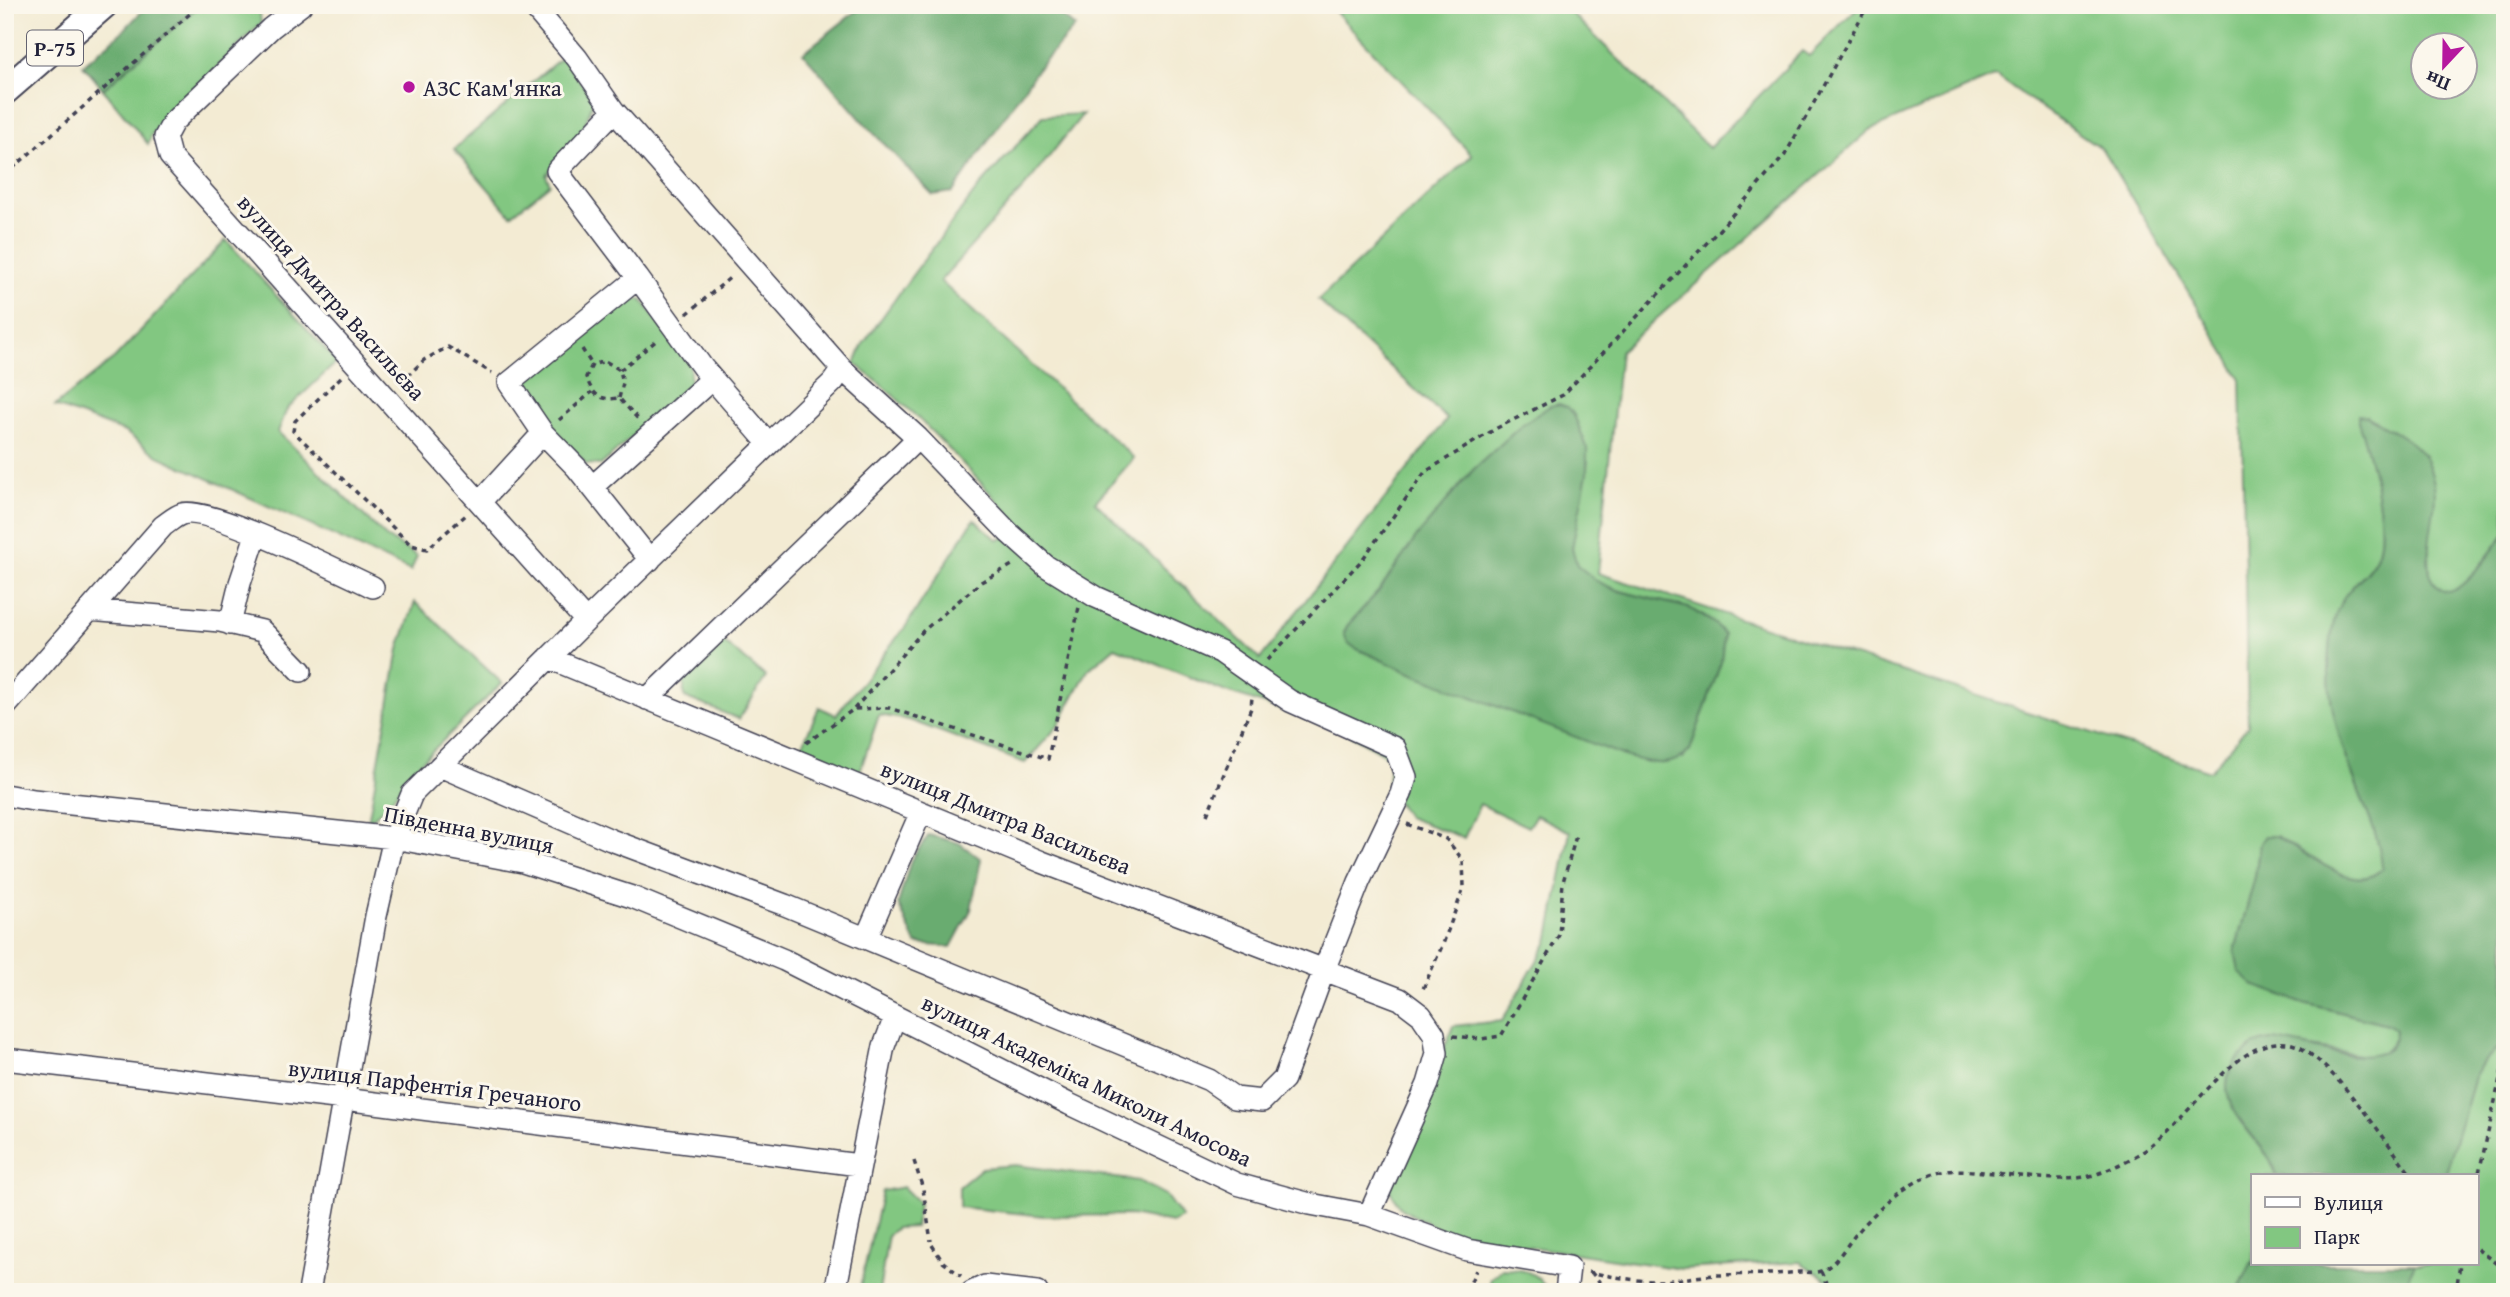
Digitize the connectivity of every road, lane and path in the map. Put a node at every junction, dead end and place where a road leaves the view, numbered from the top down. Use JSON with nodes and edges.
{"nodes":[{"id":1,"x":104,"y":5,"type":"edge"},
{"id":2,"x":200,"y":5,"type":"edge"},
{"id":3,"x":531,"y":5,"type":"edge"},
{"id":4,"x":1868,"y":5,"type":"edge"},
{"id":5,"x":291,"y":8,"type":"edge"},
{"id":6,"x":5,"y":91,"type":"edge"},
{"id":7,"x":614,"y":111,"type":"junction"},
{"id":8,"x":5,"y":175,"type":"edge"},
{"id":9,"x":747,"y":263,"type":"junction"},
{"id":10,"x":638,"y":278,"type":"junction"},
{"id":11,"x":673,"y":327,"type":"junction"},
{"id":12,"x":356,"y":363,"type":"junction"},
{"id":13,"x":842,"y":369,"type":"junction"},
{"id":14,"x":620,"y":370,"type":"junction"},
{"id":15,"x":712,"y":379,"type":"junction"},
{"id":16,"x":509,"y":383,"type":"junction"},
{"id":17,"x":592,"y":392,"type":"junction"},
{"id":18,"x":386,"y":396,"type":"junction"},
{"id":19,"x":619,"y":397,"type":"junction"},
{"id":20,"x":543,"y":433,"type":"junction"},
{"id":21,"x":652,"y":433,"type":"junction"},
{"id":22,"x":918,"y":438,"type":"junction"},
{"id":23,"x":769,"y":444,"type":"junction"},
{"id":24,"x":592,"y":487,"type":"junction"},
{"id":25,"x":480,"y":502,"type":"junction"},
{"id":26,"x":256,"y":535,"type":"junction"},
{"id":27,"x":1036,"y":557,"type":"junction"},
{"id":28,"x":650,"y":561,"type":"junction"},
{"id":29,"x":373,"y":587,"type":"dead end"},
{"id":30,"x":1082,"y":588,"type":"junction"},
{"id":31,"x":89,"y":610,"type":"junction"},
{"id":32,"x":586,"y":621,"type":"junction"},
{"id":33,"x":230,"y":624,"type":"junction"},
{"id":34,"x":549,"y":658,"type":"junction"},
{"id":35,"x":301,"y":671,"type":"dead end"},
{"id":36,"x":1253,"y":675,"type":"junction"},
{"id":37,"x":647,"y":699,"type":"junction"},
{"id":38,"x":5,"y":708,"type":"edge"},
{"id":39,"x":854,"y":709,"type":"junction"},
{"id":40,"x":788,"y":757,"type":"junction"},
{"id":41,"x":440,"y":766,"type":"junction"},
{"id":42,"x":5,"y":794,"type":"edge"},
{"id":43,"x":921,"y":812,"type":"junction"},
{"id":44,"x":1206,"y":815,"type":"dead end"},
{"id":45,"x":1390,"y":818,"type":"junction"},
{"id":46,"x":1576,"y":836,"type":"dead end"},
{"id":47,"x":394,"y":838,"type":"junction"},
{"id":48,"x":866,"y":938,"type":"junction"},
{"id":49,"x":1324,"y":970,"type":"junction"},
{"id":50,"x":1413,"y":1009,"type":"junction"},
{"id":51,"x":895,"y":1017,"type":"junction"},
{"id":52,"x":1434,"y":1039,"type":"junction"},
{"id":53,"x":2505,"y":1056,"type":"edge"},
{"id":54,"x":5,"y":1059,"type":"edge"},
{"id":55,"x":344,"y":1099,"type":"junction"},
{"id":56,"x":914,"y":1161,"type":"dead end"},
{"id":57,"x":859,"y":1165,"type":"junction"},
{"id":58,"x":2410,"y":1174,"type":"edge"},
{"id":59,"x":2478,"y":1178,"type":"edge"},
{"id":60,"x":1369,"y":1215,"type":"junction"},
{"id":61,"x":2478,"y":1250,"type":"edge"},
{"id":62,"x":1485,"y":1253,"type":"junction"},
{"id":63,"x":2460,"y":1266,"type":"edge"},
{"id":64,"x":1569,"y":1267,"type":"junction"},
{"id":65,"x":2505,"y":1270,"type":"edge"},
{"id":66,"x":1821,"y":1271,"type":"junction"},
{"id":67,"x":1591,"y":1272,"type":"junction"},
{"id":68,"x":974,"y":1290,"type":"edge"},
{"id":69,"x":309,"y":1292,"type":"edge"},
{"id":70,"x":835,"y":1292,"type":"edge"},
{"id":71,"x":1037,"y":1292,"type":"edge"},
{"id":72,"x":1455,"y":1292,"type":"edge"},
{"id":73,"x":1566,"y":1292,"type":"edge"},
{"id":74,"x":1608,"y":1292,"type":"edge"},
{"id":75,"x":1830,"y":1292,"type":"edge"},
{"id":76,"x":2456,"y":1292,"type":"edge"}],
"edges":[{"from":1,"to":6,"type":"main road","number":"Р-75"},
{"from":2,"to":8,"type":"path"},
{"from":3,"to":7,"type":"street"},
{"from":4,"to":36,"type":"path"},
{"from":5,"to":12,"type":"street","name":"вулиця Дмитра Васильєва"},
{"from":7,"to":9,"type":"street"},
{"from":7,"to":10,"type":"street"},
{"from":9,"to":11,"type":"path"},
{"from":9,"to":13,"type":"street"},
{"from":10,"to":11,"type":"street"},
{"from":10,"to":16,"type":"street"},
{"from":11,"to":14,"type":"path"},
{"from":11,"to":15,"type":"street"},
{"from":12,"to":18,"type":"street","name":"вулиця Дмитра Васильєва"},
{"from":12,"to":25,"type":"path"},
{"from":13,"to":22,"type":"street"},
{"from":13,"to":23,"type":"street"},
{"from":14,"to":17,"type":"path"},
{"from":14,"to":19,"type":"path"},
{"from":15,"to":21,"type":"street"},
{"from":15,"to":23,"type":"street"},
{"from":16,"to":18,"type":"path"},
{"from":16,"to":20,"type":"street"},
{"from":17,"to":19,"type":"path"},
{"from":17,"to":20,"type":"path"},
{"from":18,"to":25,"type":"street","name":"вулиця Дмитра Васильєва"},
{"from":19,"to":21,"type":"path"},
{"from":20,"to":24,"type":"street"},
{"from":20,"to":25,"type":"street"},
{"from":21,"to":24,"type":"street"},
{"from":22,"to":27,"type":"street"},
{"from":22,"to":37,"type":"street"},
{"from":23,"to":28,"type":"street"},
{"from":24,"to":28,"type":"street"},
{"from":25,"to":32,"type":"street","name":"вулиця Дмитра Васильєва"},
{"from":26,"to":29,"type":"street"},
{"from":26,"to":31,"type":"street"},
{"from":26,"to":33,"type":"street"},
{"from":27,"to":30,"type":"street"},
{"from":27,"to":39,"type":"path"},
{"from":28,"to":32,"type":"street"},
{"from":30,"to":36,"type":"street"},
{"from":30,"to":39,"type":"path"},
{"from":31,"to":33,"type":"street"},
{"from":31,"to":38,"type":"street"},
{"from":32,"to":34,"type":"street"},
{"from":33,"to":35,"type":"street"},
{"from":34,"to":37,"type":"street","name":"вулиця Дмитра Васильєва"},
{"from":34,"to":41,"type":"street"},
{"from":36,"to":44,"type":"path"},
{"from":36,"to":45,"type":"street"},
{"from":37,"to":40,"type":"street","name":"вулиця Дмитра Васильєва"},
{"from":39,"to":40,"type":"path"},
{"from":40,"to":43,"type":"street","name":"вулиця Дмитра Васильєва"},
{"from":41,"to":47,"type":"street"},
{"from":41,"to":48,"type":"street"},
{"from":42,"to":47,"type":"street","name":"Південна вулиця"},
{"from":43,"to":48,"type":"street"},
{"from":43,"to":49,"type":"street","name":"вулиця Дмитра Васильєва"},
{"from":45,"to":49,"type":"street"},
{"from":45,"to":50,"type":"path"},
{"from":46,"to":52,"type":"path"},
{"from":47,"to":51,"type":"street","name":"Південна вулиця"},
{"from":47,"to":55,"type":"street"},
{"from":48,"to":49,"type":"street"},
{"from":49,"to":50,"type":"street","name":"вулиця Дмитра Васильєва"},
{"from":50,"to":52,"type":"street","name":"вулиця Дмитра Васильєва"},
{"from":51,"to":57,"type":"street","name":"вулиця Академіка Миколи Амосова"},
{"from":51,"to":60,"type":"street","name":"вулиця Академіка Миколи Амосова"},
{"from":52,"to":60,"type":"street"},
{"from":53,"to":59,"type":"path"},
{"from":54,"to":55,"type":"street","name":"вулиця Парфентія Гречаного"},
{"from":55,"to":57,"type":"street","name":"вулиця Парфентія Гречаного"},
{"from":55,"to":69,"type":"street"},
{"from":56,"to":68,"type":"path"},
{"from":57,"to":70,"type":"street","name":"вулиця Академіка Миколи Амосова"},
{"from":58,"to":66,"type":"path"},
{"from":60,"to":62,"type":"street","name":"вулиця Академіка Миколи Амосова"},
{"from":61,"to":65,"type":"path"},
{"from":62,"to":64,"type":"street","name":"вулиця Академіка Миколи Амосова"},
{"from":62,"to":72,"type":"path"},
{"from":63,"to":76,"type":"path"},
{"from":64,"to":67,"type":"path"},
{"from":64,"to":73,"type":"street"},
{"from":66,"to":67,"type":"path"},
{"from":66,"to":75,"type":"path"},
{"from":67,"to":74,"type":"path"},
{"from":68,"to":71,"type":"street"}]}
